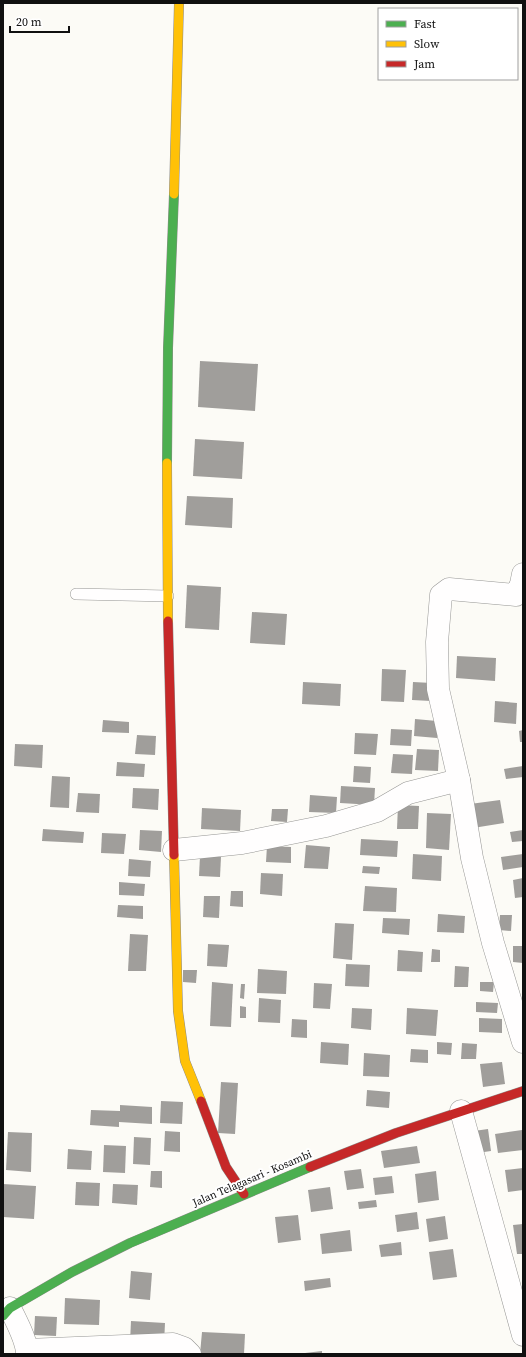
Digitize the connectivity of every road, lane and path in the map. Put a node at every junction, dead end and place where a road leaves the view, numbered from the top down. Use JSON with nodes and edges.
{"nodes":[{"id":1,"x":179,"y":3,"type":"edge"},
{"id":2,"x":523,"y":574,"type":"edge"},
{"id":3,"x":76,"y":594,"type":"dead end"},
{"id":4,"x":168,"y":596,"type":"junction"},
{"id":5,"x":459,"y":780,"type":"junction"},
{"id":6,"x":174,"y":850,"type":"junction"},
{"id":7,"x":523,"y":1042,"type":"edge"},
{"id":8,"x":523,"y":1091,"type":"edge"},
{"id":9,"x":460,"y":1111,"type":"junction"},
{"id":10,"x":244,"y":1194,"type":"junction"},
{"id":11,"x":7,"y":1312,"type":"edge"},
{"id":12,"x":523,"y":1336,"type":"edge"},
{"id":13,"x":27,"y":1352,"type":"edge"},
{"id":14,"x":190,"y":1354,"type":"edge"}],
"edges":[{"from":1,"to":4,"type":"street"},
{"from":2,"to":5,"type":"street"},
{"from":3,"to":4,"type":"lane"},
{"from":4,"to":6,"type":"street"},
{"from":5,"to":6,"type":"street"},
{"from":5,"to":7,"type":"street"},
{"from":6,"to":10,"type":"street"},
{"from":8,"to":9,"type":"street","name":"Jalan Telagasari - Kosambi"},
{"from":9,"to":10,"type":"street","name":"Jalan Telagasari - Kosambi"},
{"from":9,"to":12,"type":"street"},
{"from":10,"to":11,"type":"street","name":"Jalan Telagasari - Kosambi"},
{"from":11,"to":13,"type":"street"},
{"from":13,"to":14,"type":"street"}]}
